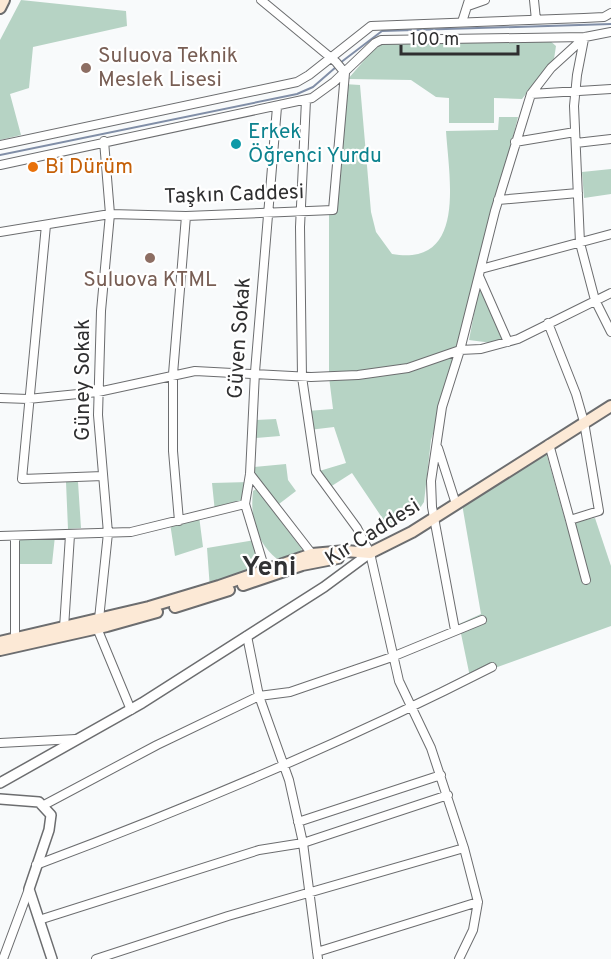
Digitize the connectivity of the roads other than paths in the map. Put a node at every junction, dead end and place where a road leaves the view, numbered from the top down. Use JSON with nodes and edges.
{"nodes":[{"id":1,"x":4,"y":0,"type":"edge"},
{"id":2,"x":261,"y":0,"type":"edge"},
{"id":3,"x":485,"y":0,"type":"edge"},
{"id":4,"x":534,"y":0,"type":"edge"},
{"id":5,"x":469,"y":3,"type":"edge"},
{"id":6,"x":0,"y":8,"type":"edge"},
{"id":7,"x":611,"y":13,"type":"edge"},
{"id":8,"x":536,"y":20,"type":"junction"},
{"id":9,"x":462,"y":22,"type":"junction"},
{"id":10,"x":611,"y":32,"type":"edge"},
{"id":11,"x":585,"y":37,"type":"junction"},
{"id":12,"x":338,"y":65,"type":"junction"},
{"id":13,"x":611,"y":89,"type":"edge"},
{"id":14,"x":575,"y":92,"type":"junction"},
{"id":15,"x":531,"y":94,"type":"junction"},
{"id":16,"x":306,"y":100,"type":"junction"},
{"id":17,"x":277,"y":107,"type":"junction"},
{"id":18,"x":575,"y":132,"type":"junction"},
{"id":19,"x":611,"y":139,"type":"edge"},
{"id":20,"x":104,"y":141,"type":"junction"},
{"id":21,"x":515,"y":142,"type":"junction"},
{"id":22,"x":576,"y":143,"type":"junction"},
{"id":23,"x":0,"y":145,"type":"edge"},
{"id":24,"x":0,"y":165,"type":"edge"},
{"id":25,"x":578,"y":193,"type":"junction"},
{"id":26,"x":498,"y":200,"type":"junction"},
{"id":27,"x":300,"y":210,"type":"junction"},
{"id":28,"x":267,"y":211,"type":"junction"},
{"id":29,"x":110,"y":214,"type":"junction"},
{"id":30,"x":186,"y":216,"type":"junction"},
{"id":31,"x":46,"y":225,"type":"junction"},
{"id":32,"x":0,"y":232,"type":"edge"},
{"id":33,"x":611,"y":234,"type":"edge"},
{"id":34,"x":580,"y":243,"type":"junction"},
{"id":35,"x":480,"y":272,"type":"junction"},
{"id":36,"x":611,"y":293,"type":"edge"},
{"id":37,"x":595,"y":300,"type":"junction"},
{"id":38,"x":548,"y":324,"type":"junction"},
{"id":39,"x":611,"y":332,"type":"edge"},
{"id":40,"x":508,"y":342,"type":"junction"},
{"id":41,"x":460,"y":351,"type":"junction"},
{"id":42,"x":255,"y":372,"type":"junction"},
{"id":43,"x":173,"y":374,"type":"junction"},
{"id":44,"x":302,"y":377,"type":"junction"},
{"id":45,"x":98,"y":392,"type":"junction"},
{"id":46,"x":0,"y":398,"type":"edge"},
{"id":47,"x":28,"y":399,"type":"junction"},
{"id":48,"x":611,"y":406,"type":"edge"},
{"id":49,"x":584,"y":422,"type":"junction"},
{"id":50,"x":549,"y":444,"type":"junction"},
{"id":51,"x":437,"y":445,"type":"junction"},
{"id":52,"x":250,"y":474,"type":"junction"},
{"id":53,"x":103,"y":476,"type":"junction"},
{"id":54,"x":245,"y":504,"type":"junction"},
{"id":55,"x":456,"y":504,"type":"junction"},
{"id":56,"x":433,"y":518,"type":"junction"},
{"id":57,"x":570,"y":520,"type":"junction"},
{"id":58,"x":179,"y":521,"type":"junction"},
{"id":59,"x":108,"y":533,"type":"junction"},
{"id":60,"x":70,"y":535,"type":"junction"},
{"id":61,"x":0,"y":536,"type":"edge"},
{"id":62,"x":15,"y":536,"type":"junction"},
{"id":63,"x":366,"y":553,"type":"junction"},
{"id":64,"x":312,"y":554,"type":"junction"},
{"id":65,"x":265,"y":570,"type":"junction"},
{"id":66,"x":586,"y":580,"type":"dead end"},
{"id":67,"x":482,"y":620,"type":"dead end"},
{"id":68,"x":98,"y":624,"type":"junction"},
{"id":69,"x":64,"y":628,"type":"junction"},
{"id":70,"x":455,"y":630,"type":"junction"},
{"id":71,"x":247,"y":636,"type":"junction"},
{"id":72,"x":15,"y":639,"type":"junction"},
{"id":73,"x":0,"y":642,"type":"edge"},
{"id":74,"x":0,"y":650,"type":"edge"},
{"id":75,"x":392,"y":657,"type":"junction"},
{"id":76,"x":492,"y":667,"type":"dead end"},
{"id":77,"x":259,"y":696,"type":"junction"},
{"id":78,"x":410,"y":709,"type":"junction"},
{"id":79,"x":131,"y":710,"type":"junction"},
{"id":80,"x":80,"y":739,"type":"junction"},
{"id":81,"x":0,"y":743,"type":"edge"},
{"id":82,"x":283,"y":764,"type":"junction"},
{"id":83,"x":441,"y":775,"type":"junction"},
{"id":84,"x":0,"y":783,"type":"edge"},
{"id":85,"x":448,"y":795,"type":"junction"},
{"id":86,"x":0,"y":799,"type":"edge"},
{"id":87,"x":44,"y":805,"type":"junction"},
{"id":88,"x":298,"y":822,"type":"junction"},
{"id":89,"x":303,"y":843,"type":"junction"},
{"id":90,"x":464,"y":848,"type":"junction"},
{"id":91,"x":36,"y":865,"type":"junction"},
{"id":92,"x":29,"y":889,"type":"junction"},
{"id":93,"x":308,"y":895,"type":"junction"},
{"id":94,"x":478,"y":902,"type":"junction"},
{"id":95,"x":39,"y":920,"type":"junction"},
{"id":96,"x":317,"y":956,"type":"edge"},
{"id":97,"x":3,"y":959,"type":"edge"},
{"id":98,"x":52,"y":959,"type":"edge"},
{"id":99,"x":96,"y":959,"type":"edge"},
{"id":100,"x":459,"y":959,"type":"edge"}],
"edges":[{"from":1,"to":6,"type":"main road"},
{"from":2,"to":12,"type":"street"},
{"from":3,"to":5,"type":"street"},
{"from":4,"to":8,"type":"street"},
{"from":5,"to":9,"type":"street"},
{"from":7,"to":8,"type":"street"},
{"from":8,"to":9,"type":"street"},
{"from":9,"to":12,"type":"street"},
{"from":10,"to":11,"type":"street"},
{"from":11,"to":12,"type":"street"},
{"from":11,"to":14,"type":"street"},
{"from":11,"to":15,"type":"street"},
{"from":12,"to":16,"type":"street"},
{"from":12,"to":23,"type":"street"},
{"from":12,"to":27,"type":"street","name":"Taşkın Caddesi"},
{"from":13,"to":14,"type":"street"},
{"from":14,"to":15,"type":"street"},
{"from":14,"to":18,"type":"street"},
{"from":15,"to":21,"type":"street"},
{"from":16,"to":17,"type":"street"},
{"from":16,"to":27,"type":"street"},
{"from":17,"to":20,"type":"street"},
{"from":17,"to":28,"type":"street","name":"Güven Sokak"},
{"from":18,"to":21,"type":"street"},
{"from":18,"to":22,"type":"street"},
{"from":19,"to":22,"type":"street"},
{"from":20,"to":24,"type":"street"},
{"from":20,"to":29,"type":"street","name":"Güney Sokak"},
{"from":21,"to":26,"type":"street"},
{"from":22,"to":25,"type":"street"},
{"from":25,"to":26,"type":"street"},
{"from":25,"to":34,"type":"street"},
{"from":26,"to":35,"type":"street"},
{"from":27,"to":28,"type":"street","name":"Taşkın Caddesi"},
{"from":27,"to":44,"type":"street"},
{"from":28,"to":30,"type":"street","name":"Taşkın Caddesi"},
{"from":28,"to":42,"type":"street","name":"Güven Sokak"},
{"from":29,"to":30,"type":"street","name":"Taşkın Caddesi"},
{"from":29,"to":31,"type":"street","name":"Taşkın Caddesi"},
{"from":29,"to":45,"type":"street","name":"Güney Sokak"},
{"from":30,"to":43,"type":"street"},
{"from":31,"to":32,"type":"street","name":"Taşkın Caddesi"},
{"from":31,"to":47,"type":"street"},
{"from":33,"to":34,"type":"street"},
{"from":34,"to":35,"type":"street"},
{"from":34,"to":37,"type":"street"},
{"from":35,"to":40,"type":"street"},
{"from":35,"to":41,"type":"street"},
{"from":36,"to":37,"type":"street"},
{"from":37,"to":38,"type":"street"},
{"from":37,"to":39,"type":"street"},
{"from":38,"to":40,"type":"street"},
{"from":38,"to":49,"type":"street"},
{"from":40,"to":41,"type":"street"},
{"from":41,"to":44,"type":"street"},
{"from":41,"to":51,"type":"street"},
{"from":42,"to":43,"type":"street"},
{"from":42,"to":44,"type":"street"},
{"from":42,"to":52,"type":"street","name":"Güven Sokak"},
{"from":43,"to":45,"type":"street"},
{"from":43,"to":58,"type":"street"},
{"from":44,"to":63,"type":"street"},
{"from":45,"to":47,"type":"street"},
{"from":45,"to":53,"type":"street","name":"Güney Sokak"},
{"from":46,"to":47,"type":"street"},
{"from":47,"to":53,"type":"street"},
{"from":48,"to":49,"type":"main road","name":"Kır Caddesi"},
{"from":49,"to":50,"type":"main road","name":"Kır Caddesi"},
{"from":49,"to":57,"type":"street"},
{"from":50,"to":55,"type":"main road","name":"Kır Caddesi"},
{"from":50,"to":57,"type":"street"},
{"from":51,"to":55,"type":"street"},
{"from":51,"to":56,"type":"street"},
{"from":52,"to":54,"type":"street","name":"Güven Sokak"},
{"from":52,"to":64,"type":"street"},
{"from":53,"to":59,"type":"street","name":"Güney Sokak"},
{"from":54,"to":58,"type":"street"},
{"from":54,"to":65,"type":"street","name":"Güven Sokak"},
{"from":55,"to":56,"type":"main road","name":"Kır Caddesi"},
{"from":56,"to":63,"type":"main road","name":"Kır Caddesi"},
{"from":56,"to":70,"type":"street"},
{"from":57,"to":66,"type":"street"},
{"from":58,"to":59,"type":"street"},
{"from":59,"to":60,"type":"street"},
{"from":59,"to":68,"type":"street","name":"Güney Sokak"},
{"from":60,"to":62,"type":"street"},
{"from":60,"to":69,"type":"street"},
{"from":61,"to":62,"type":"street"},
{"from":62,"to":72,"type":"street"},
{"from":63,"to":64,"type":"main road"},
{"from":63,"to":68,"type":"main road"},
{"from":63,"to":71,"type":"street","name":"Kır Caddesi"},
{"from":63,"to":75,"type":"street"},
{"from":64,"to":65,"type":"main road"},
{"from":65,"to":68,"type":"main road"},
{"from":67,"to":70,"type":"street"},
{"from":68,"to":69,"type":"main road"},
{"from":68,"to":74,"type":"main road"},
{"from":68,"to":79,"type":"street"},
{"from":69,"to":72,"type":"main road"},
{"from":70,"to":75,"type":"street"},
{"from":71,"to":77,"type":"street"},
{"from":71,"to":79,"type":"street","name":"Kır Caddesi"},
{"from":72,"to":73,"type":"main road"},
{"from":75,"to":77,"type":"street"},
{"from":75,"to":78,"type":"street"},
{"from":76,"to":78,"type":"street"},
{"from":77,"to":82,"type":"street"},
{"from":77,"to":87,"type":"street"},
{"from":78,"to":82,"type":"street"},
{"from":78,"to":83,"type":"street"},
{"from":79,"to":80,"type":"street","name":"Kır Caddesi"},
{"from":80,"to":81,"type":"street"},
{"from":80,"to":84,"type":"street","name":"Kır Caddesi"},
{"from":82,"to":88,"type":"street"},
{"from":82,"to":91,"type":"street"},
{"from":83,"to":85,"type":"street"},
{"from":83,"to":88,"type":"street"},
{"from":85,"to":89,"type":"street"},
{"from":85,"to":90,"type":"street"},
{"from":86,"to":87,"type":"street"},
{"from":87,"to":91,"type":"street"},
{"from":88,"to":89,"type":"street"},
{"from":89,"to":93,"type":"street"},
{"from":89,"to":95,"type":"street"},
{"from":90,"to":93,"type":"street"},
{"from":90,"to":94,"type":"street"},
{"from":91,"to":92,"type":"street"},
{"from":92,"to":95,"type":"street"},
{"from":92,"to":97,"type":"street"},
{"from":93,"to":96,"type":"street"},
{"from":93,"to":99,"type":"street"},
{"from":94,"to":96,"type":"street"},
{"from":94,"to":100,"type":"street"},
{"from":95,"to":98,"type":"street"}]}
